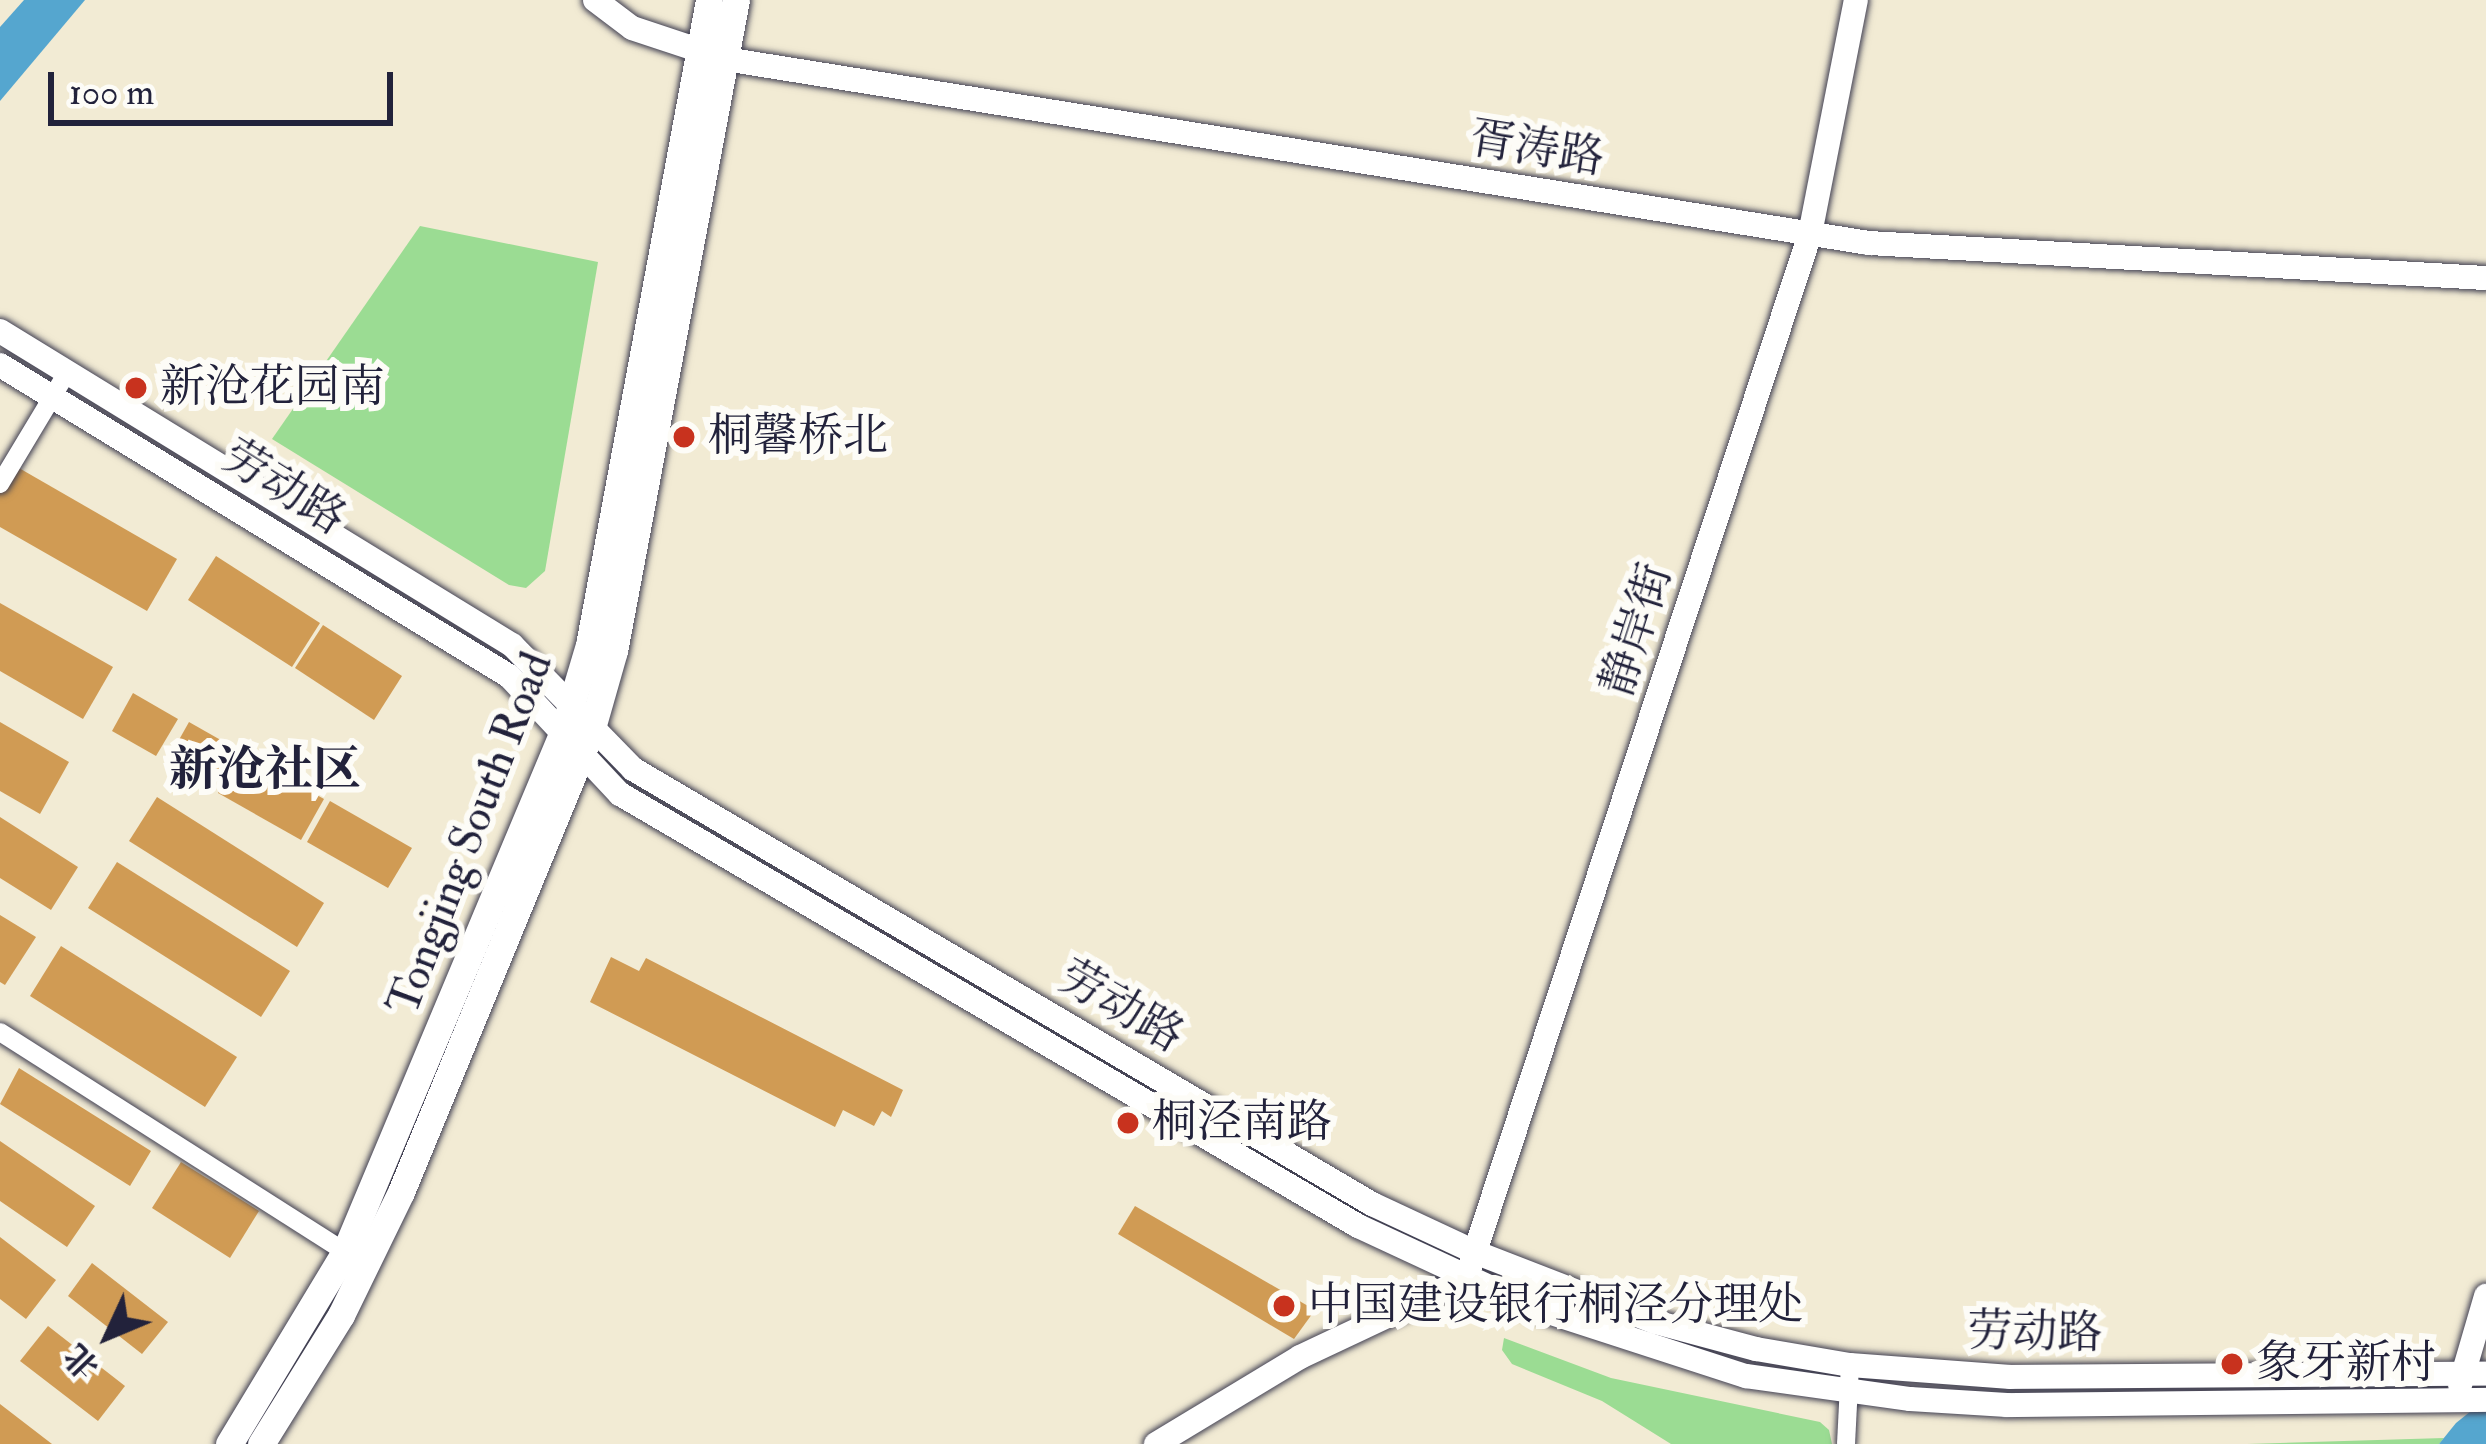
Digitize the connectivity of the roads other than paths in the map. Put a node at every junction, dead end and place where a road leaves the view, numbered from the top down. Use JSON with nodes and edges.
{"nodes":[{"id":1,"x":595,"y":0,"type":"edge"},
{"id":2,"x":710,"y":0,"type":"edge"},
{"id":3,"x":736,"y":0,"type":"edge"},
{"id":4,"x":1856,"y":0,"type":"edge"},
{"id":5,"x":712,"y":56,"type":"junction"},
{"id":6,"x":1810,"y":235,"type":"junction"},
{"id":7,"x":2486,"y":278,"type":"edge"},
{"id":8,"x":0,"y":331,"type":"edge"},
{"id":9,"x":0,"y":365,"type":"edge"},
{"id":10,"x":68,"y":371,"type":"junction"},
{"id":11,"x":54,"y":396,"type":"junction"},
{"id":12,"x":0,"y":484,"type":"edge"},
{"id":13,"x":577,"y":730,"type":"junction"},
{"id":14,"x":0,"y":1032,"type":"edge"},
{"id":15,"x":345,"y":1252,"type":"junction"},
{"id":16,"x":1477,"y":1253,"type":"junction"},
{"id":17,"x":1466,"y":1279,"type":"junction"},
{"id":18,"x":2486,"y":1296,"type":"edge"},
{"id":19,"x":1850,"y":1365,"type":"junction"},
{"id":20,"x":2472,"y":1389,"type":"edge"},
{"id":21,"x":1849,"y":1393,"type":"junction"},
{"id":22,"x":230,"y":1444,"type":"edge"},
{"id":23,"x":261,"y":1444,"type":"edge"},
{"id":24,"x":1156,"y":1444,"type":"edge"},
{"id":25,"x":1846,"y":1444,"type":"edge"}],
"edges":[{"from":1,"to":5,"type":"main road","name":"胥涛路"},
{"from":2,"to":5,"type":"main road","name":"Tongjing South Road"},
{"from":3,"to":5,"type":"main road","name":"Tongjing South Road"},
{"from":4,"to":6,"type":"main road","name":"静岸街"},
{"from":5,"to":6,"type":"main road","name":"胥涛路"},
{"from":5,"to":13,"type":"main road","name":"Tongjing South Road"},
{"from":6,"to":7,"type":"main road","name":"胥涛路"},
{"from":6,"to":16,"type":"main road","name":"静岸街"},
{"from":8,"to":10,"type":"main road","name":"劳动路"},
{"from":9,"to":11,"type":"main road","name":"劳动路"},
{"from":10,"to":11,"type":"street"},
{"from":10,"to":13,"type":"main road","name":"劳动路"},
{"from":11,"to":12,"type":"street"},
{"from":11,"to":13,"type":"main road","name":"劳动路"},
{"from":13,"to":15,"type":"main road","name":"Tongjing South Road"},
{"from":13,"to":16,"type":"main road","name":"劳动路"},
{"from":13,"to":17,"type":"main road","name":"劳动路"},
{"from":13,"to":23,"type":"main road","name":"Tongjing South Road"},
{"from":14,"to":15,"type":"street"},
{"from":15,"to":22,"type":"main road","name":"Tongjing South Road"},
{"from":16,"to":17,"type":"main road","name":"静岸街"},
{"from":16,"to":19,"type":"main road","name":"劳动路"},
{"from":17,"to":21,"type":"main road","name":"劳动路"},
{"from":17,"to":24,"type":"main road"},
{"from":18,"to":20,"type":"main road"},
{"from":19,"to":20,"type":"main road","name":"劳动路"},
{"from":19,"to":21,"type":"street"},
{"from":20,"to":21,"type":"main road","name":"劳动路"},
{"from":21,"to":25,"type":"street"}]}
